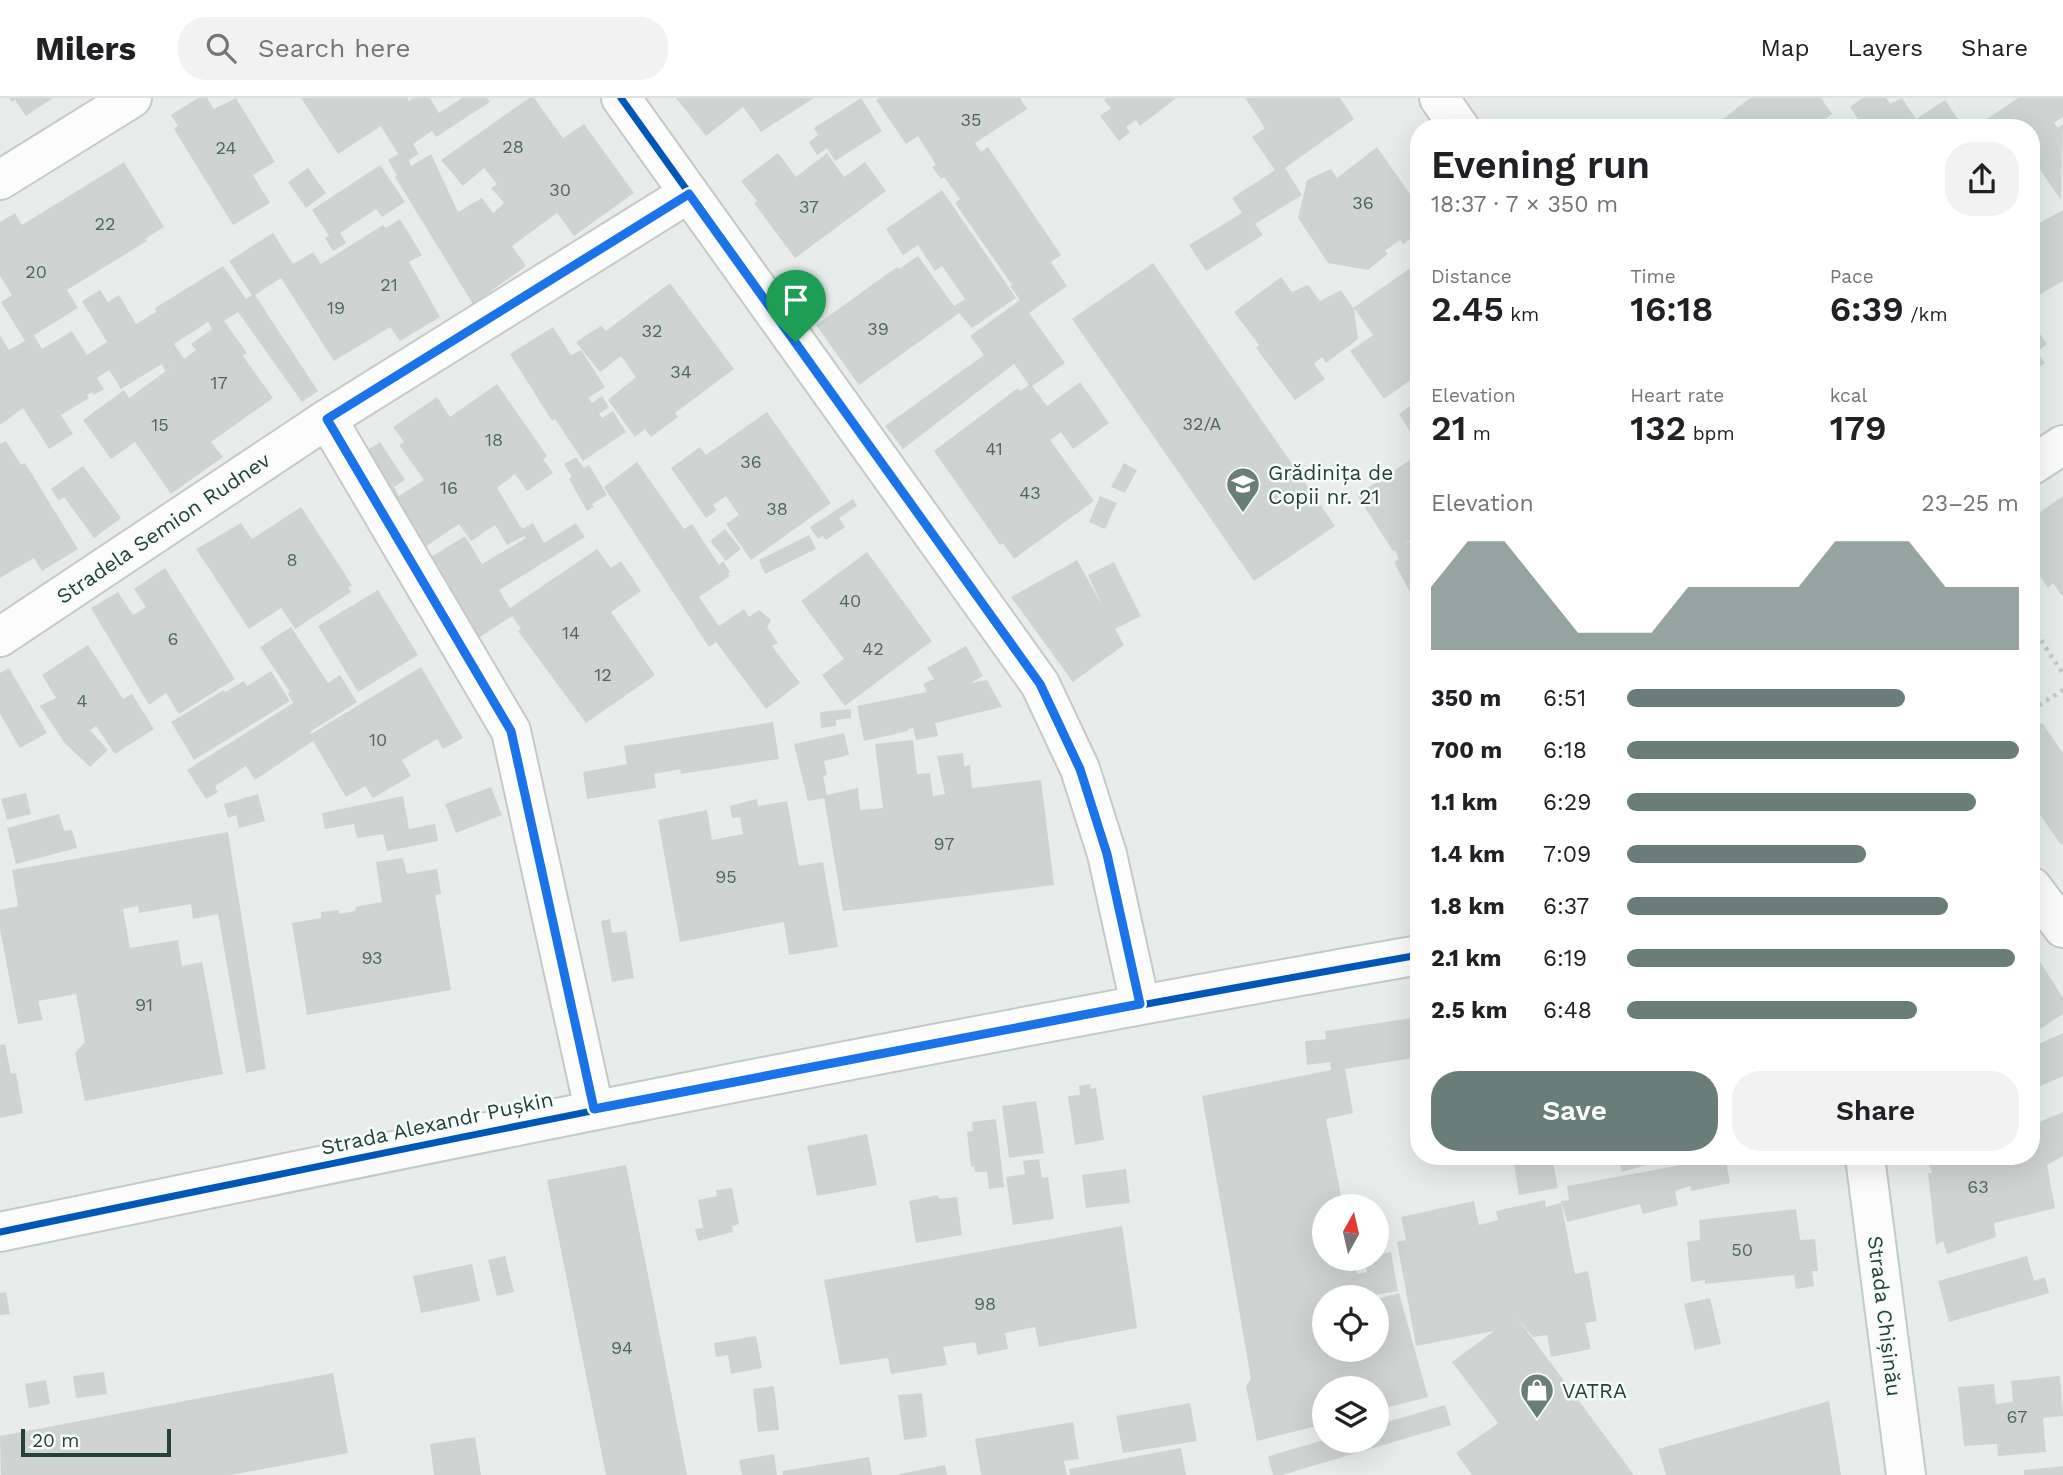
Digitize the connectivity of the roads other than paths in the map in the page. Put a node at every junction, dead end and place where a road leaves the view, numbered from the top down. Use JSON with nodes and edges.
{"nodes":[{"id":1,"x":132,"y":98,"type":"edge"},
{"id":2,"x":621,"y":98,"type":"edge"},
{"id":3,"x":1439,"y":98,"type":"edge"},
{"id":4,"x":1454,"y":119,"type":"edge"},
{"id":5,"x":0,"y":180,"type":"edge"},
{"id":6,"x":689,"y":194,"type":"junction"},
{"id":7,"x":327,"y":419,"type":"junction"},
{"id":8,"x":2063,"y":445,"type":"edge"},
{"id":9,"x":2040,"y":460,"type":"edge"},
{"id":10,"x":0,"y":637,"type":"edge"},
{"id":11,"x":2040,"y":898,"type":"edge"},
{"id":12,"x":2063,"y":928,"type":"edge"},
{"id":13,"x":1410,"y":957,"type":"edge"},
{"id":14,"x":1140,"y":1004,"type":"junction"},
{"id":15,"x":594,"y":1109,"type":"junction"},
{"id":16,"x":1866,"y":1165,"type":"edge"},
{"id":17,"x":0,"y":1232,"type":"edge"},
{"id":18,"x":1906,"y":1475,"type":"edge"}],
"edges":[{"from":1,"to":5,"type":"street"},
{"from":2,"to":6,"type":"street"},
{"from":3,"to":4,"type":"street"},
{"from":6,"to":7,"type":"street","name":"Stradela Semion Rudnev"},
{"from":6,"to":14,"type":"street"},
{"from":7,"to":10,"type":"street","name":"Stradela Semion Rudnev"},
{"from":7,"to":15,"type":"street"},
{"from":8,"to":9,"type":"street"},
{"from":11,"to":12,"type":"street"},
{"from":13,"to":14,"type":"street","name":"Strada Alexandr Pușkin"},
{"from":14,"to":15,"type":"street","name":"Strada Alexandr Pușkin"},
{"from":15,"to":17,"type":"street","name":"Strada Alexandr Pușkin"},
{"from":16,"to":18,"type":"street","name":"Strada Chișinău"}]}
